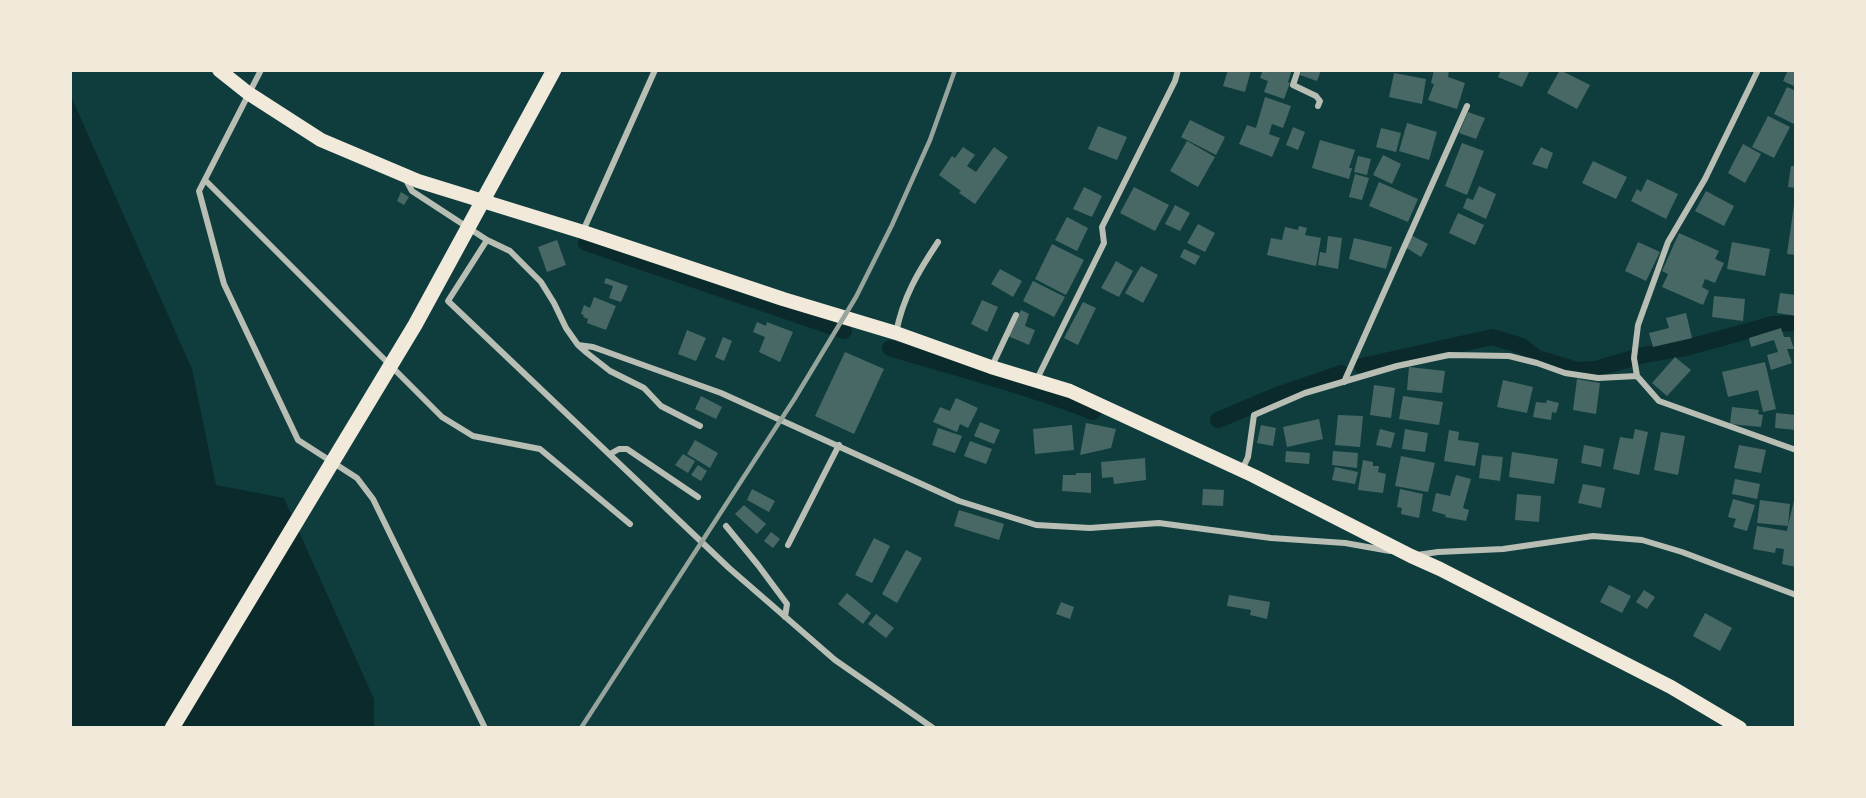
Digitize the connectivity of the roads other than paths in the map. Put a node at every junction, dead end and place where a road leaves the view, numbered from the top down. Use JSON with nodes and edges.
{"nodes":[{"id":1,"x":219,"y":70,"type":"edge"},
{"id":2,"x":261,"y":70,"type":"edge"},
{"id":3,"x":554,"y":70,"type":"edge"},
{"id":4,"x":655,"y":70,"type":"edge"},
{"id":5,"x":1178,"y":70,"type":"edge"},
{"id":6,"x":1298,"y":70,"type":"edge"},
{"id":7,"x":1758,"y":70,"type":"edge"},
{"id":8,"x":248,"y":93,"type":"junction"},
{"id":9,"x":1318,"y":106,"type":"dead end"},
{"id":10,"x":1467,"y":106,"type":"dead end"},
{"id":11,"x":402,"y":174,"type":"junction"},
{"id":12,"x":206,"y":180,"type":"junction"},
{"id":13,"x":583,"y":232,"type":"junction"},
{"id":14,"x":487,"y":240,"type":"junction"},
{"id":15,"x":938,"y":242,"type":"dead end"},
{"id":16,"x":1016,"y":315,"type":"dead end"},
{"id":17,"x":896,"y":333,"type":"junction"},
{"id":18,"x":578,"y":345,"type":"junction"},
{"id":19,"x":991,"y":367,"type":"junction"},
{"id":20,"x":1637,"y":376,"type":"junction"},
{"id":21,"x":1036,"y":381,"type":"junction"},
{"id":22,"x":1344,"y":381,"type":"junction"},
{"id":23,"x":700,"y":426,"type":"dead end"},
{"id":24,"x":839,"y":445,"type":"junction"},
{"id":25,"x":1796,"y":450,"type":"edge"},
{"id":26,"x":610,"y":454,"type":"junction"},
{"id":27,"x":1242,"y":470,"type":"junction"},
{"id":28,"x":698,"y":497,"type":"dead end"},
{"id":29,"x":630,"y":524,"type":"dead end"},
{"id":30,"x":726,"y":526,"type":"dead end"},
{"id":31,"x":788,"y":545,"type":"dead end"},
{"id":32,"x":1412,"y":556,"type":"junction"},
{"id":33,"x":1796,"y":595,"type":"edge"},
{"id":34,"x":785,"y":617,"type":"junction"},
{"id":35,"x":172,"y":728,"type":"edge"},
{"id":36,"x":485,"y":728,"type":"edge"},
{"id":37,"x":933,"y":728,"type":"edge"},
{"id":38,"x":1740,"y":728,"type":"edge"}],
"edges":[{"from":1,"to":8,"type":"highway"},
{"from":2,"to":8,"type":"street"},
{"from":3,"to":35,"type":"highway"},
{"from":4,"to":13,"type":"street"},
{"from":5,"to":21,"type":"street"},
{"from":6,"to":9,"type":"street"},
{"from":7,"to":20,"type":"street"},
{"from":8,"to":11,"type":"highway"},
{"from":8,"to":12,"type":"street"},
{"from":10,"to":22,"type":"street"},
{"from":11,"to":13,"type":"highway"},
{"from":11,"to":14,"type":"street"},
{"from":12,"to":29,"type":"street"},
{"from":12,"to":36,"type":"street"},
{"from":13,"to":17,"type":"highway"},
{"from":14,"to":18,"type":"street"},
{"from":14,"to":26,"type":"street"},
{"from":15,"to":17,"type":"street"},
{"from":16,"to":19,"type":"street"},
{"from":17,"to":19,"type":"highway"},
{"from":18,"to":23,"type":"street"},
{"from":18,"to":24,"type":"street"},
{"from":19,"to":21,"type":"highway"},
{"from":20,"to":22,"type":"street"},
{"from":20,"to":25,"type":"street"},
{"from":21,"to":27,"type":"highway"},
{"from":22,"to":27,"type":"street"},
{"from":24,"to":31,"type":"street"},
{"from":24,"to":32,"type":"street"},
{"from":26,"to":28,"type":"street"},
{"from":26,"to":34,"type":"street"},
{"from":27,"to":32,"type":"highway"},
{"from":30,"to":34,"type":"street"},
{"from":32,"to":33,"type":"street"},
{"from":32,"to":38,"type":"highway"},
{"from":34,"to":37,"type":"street"}]}
